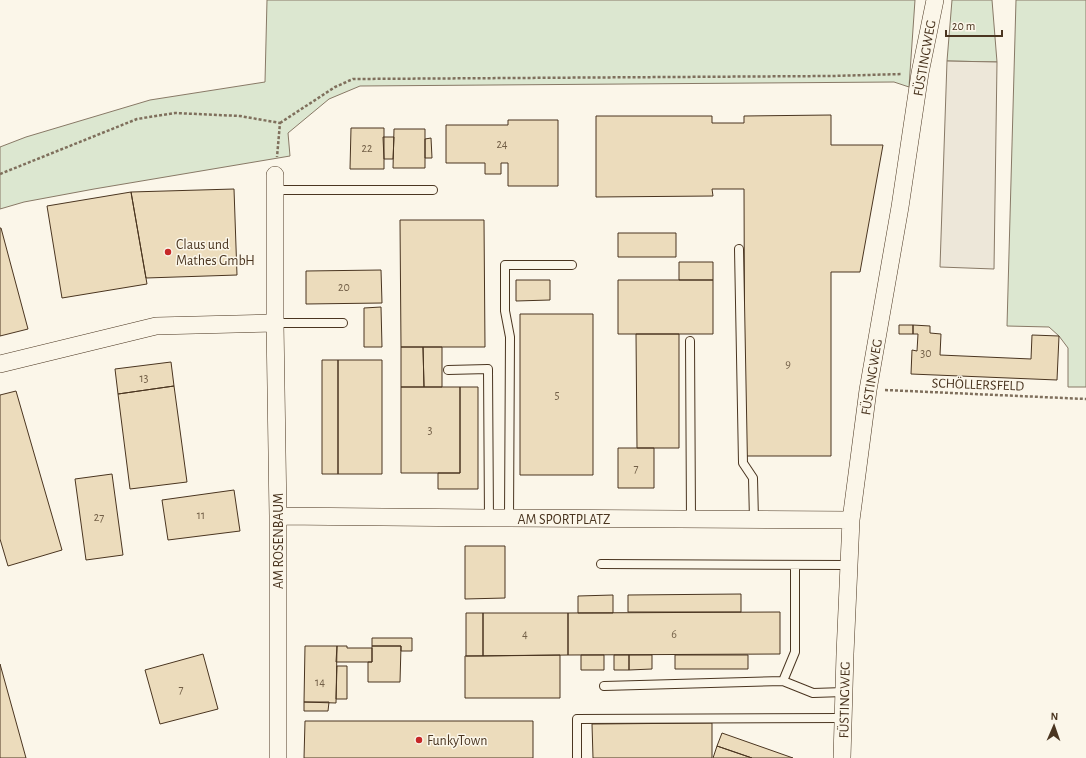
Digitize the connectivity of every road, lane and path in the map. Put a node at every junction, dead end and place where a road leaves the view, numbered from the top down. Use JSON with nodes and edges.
{"nodes":[{"id":1,"x":935,"y":0,"type":"edge"},
{"id":2,"x":920,"y":73,"type":"junction"},
{"id":3,"x":280,"y":123,"type":"junction"},
{"id":4,"x":0,"y":174,"type":"edge"},
{"id":5,"x":275,"y":183,"type":"junction"},
{"id":6,"x":433,"y":190,"type":"dead end"},
{"id":7,"x":740,"y":249,"type":"dead end"},
{"id":8,"x":572,"y":265,"type":"dead end"},
{"id":9,"x":275,"y":323,"type":"junction"},
{"id":10,"x":343,"y":323,"type":"dead end"},
{"id":11,"x":690,"y":341,"type":"dead end"},
{"id":12,"x":0,"y":364,"type":"edge"},
{"id":13,"x":448,"y":370,"type":"dead end"},
{"id":14,"x":868,"y":390,"type":"junction"},
{"id":15,"x":1086,"y":399,"type":"edge"},
{"id":16,"x":278,"y":516,"type":"junction"},
{"id":17,"x":489,"y":518,"type":"junction"},
{"id":18,"x":509,"y":518,"type":"junction"},
{"id":19,"x":691,"y":519,"type":"junction"},
{"id":20,"x":754,"y":520,"type":"junction"},
{"id":21,"x":851,"y":520,"type":"junction"},
{"id":22,"x":601,"y":564,"type":"dead end"},
{"id":23,"x":794,"y":565,"type":"junction"},
{"id":24,"x":849,"y":565,"type":"junction"},
{"id":25,"x":783,"y":681,"type":"junction"},
{"id":26,"x":604,"y":686,"type":"dead end"},
{"id":27,"x":844,"y":692,"type":"junction"},
{"id":28,"x":843,"y":718,"type":"junction"},
{"id":29,"x":278,"y":758,"type":"edge"},
{"id":30,"x":577,"y":758,"type":"edge"},
{"id":31,"x":842,"y":758,"type":"edge"}],
"edges":[{"from":1,"to":2,"type":"street","name":"FÜSTINGWEG"},
{"from":2,"to":3,"type":"path"},
{"from":2,"to":14,"type":"street","name":"FÜSTINGWEG"},
{"from":3,"to":4,"type":"path"},
{"from":3,"to":5,"type":"path"},
{"from":5,"to":6,"type":"lane"},
{"from":5,"to":9,"type":"street","name":"AM ROSENBAUM"},
{"from":7,"to":20,"type":"lane"},
{"from":8,"to":18,"type":"lane"},
{"from":9,"to":10,"type":"lane"},
{"from":9,"to":12,"type":"street"},
{"from":9,"to":16,"type":"street","name":"AM ROSENBAUM"},
{"from":11,"to":19,"type":"lane"},
{"from":13,"to":17,"type":"lane"},
{"from":14,"to":15,"type":"path","name":"SCHÖLLERSFELD"},
{"from":14,"to":21,"type":"street","name":"FÜSTINGWEG"},
{"from":16,"to":17,"type":"street","name":"AM SPORTPLATZ"},
{"from":16,"to":29,"type":"street","name":"AM ROSENBAUM"},
{"from":17,"to":18,"type":"street","name":"AM SPORTPLATZ"},
{"from":18,"to":19,"type":"street","name":"AM SPORTPLATZ"},
{"from":19,"to":20,"type":"street","name":"AM SPORTPLATZ"},
{"from":20,"to":21,"type":"street","name":"AM SPORTPLATZ"},
{"from":21,"to":24,"type":"street","name":"FÜSTINGWEG"},
{"from":22,"to":23,"type":"lane"},
{"from":23,"to":24,"type":"lane"},
{"from":23,"to":25,"type":"lane"},
{"from":24,"to":27,"type":"street","name":"FÜSTINGWEG"},
{"from":25,"to":26,"type":"lane"},
{"from":25,"to":27,"type":"lane"},
{"from":27,"to":28,"type":"street","name":"FÜSTINGWEG"},
{"from":28,"to":30,"type":"lane"},
{"from":28,"to":31,"type":"street","name":"FÜSTINGWEG"}]}
